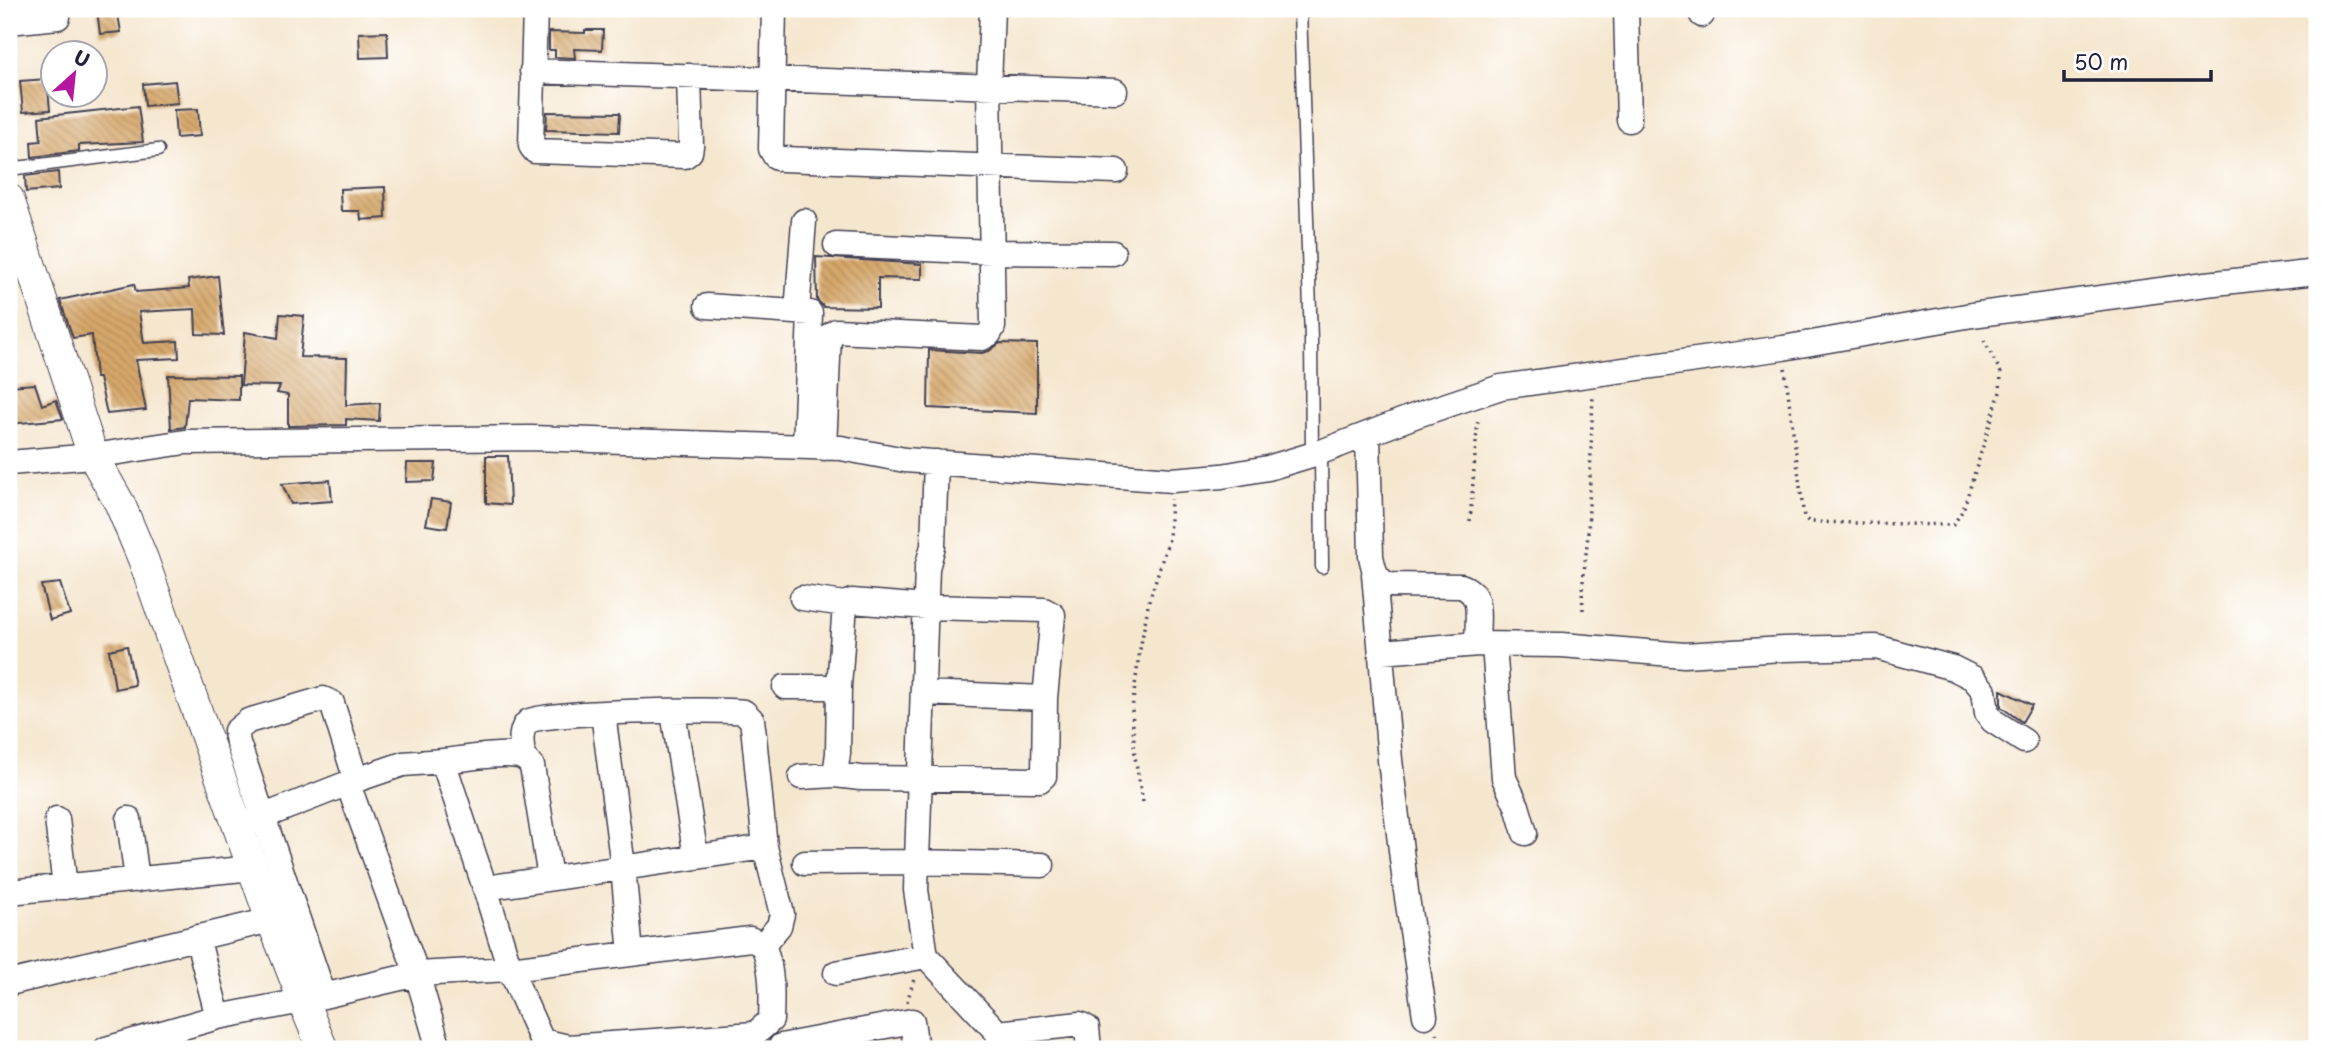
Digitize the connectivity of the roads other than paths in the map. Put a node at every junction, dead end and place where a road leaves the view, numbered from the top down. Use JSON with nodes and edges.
{"nodes":[{"id":1,"x":534,"y":9,"type":"edge"},
{"id":2,"x":774,"y":9,"type":"edge"},
{"id":3,"x":992,"y":9,"type":"edge"},
{"id":4,"x":1300,"y":9,"type":"edge"},
{"id":5,"x":1626,"y":9,"type":"edge"},
{"id":6,"x":58,"y":17,"type":"dead end"},
{"id":7,"x":9,"y":22,"type":"edge"},
{"id":8,"x":531,"y":71,"type":"junction"},
{"id":9,"x":689,"y":76,"type":"junction"},
{"id":10,"x":772,"y":79,"type":"junction"},
{"id":11,"x":989,"y":85,"type":"junction"},
{"id":12,"x":1115,"y":90,"type":"dead end"},
{"id":13,"x":1629,"y":120,"type":"dead end"},
{"id":14,"x":158,"y":150,"type":"dead end"},
{"id":15,"x":990,"y":166,"type":"junction"},
{"id":16,"x":9,"y":169,"type":"edge"},
{"id":17,"x":1116,"y":171,"type":"dead end"},
{"id":18,"x":9,"y":198,"type":"edge"},
{"id":19,"x":804,"y":221,"type":"dead end"},
{"id":20,"x":836,"y":245,"type":"dead end"},
{"id":21,"x":992,"y":252,"type":"junction"},
{"id":22,"x":1113,"y":253,"type":"dead end"},
{"id":23,"x":2317,"y":272,"type":"edge"},
{"id":24,"x":706,"y":306,"type":"dead end"},
{"id":25,"x":797,"y":312,"type":"junction"},
{"id":26,"x":1368,"y":434,"type":"junction"},
{"id":27,"x":823,"y":448,"type":"junction"},
{"id":28,"x":1316,"y":453,"type":"junction"},
{"id":29,"x":93,"y":456,"type":"junction"},
{"id":30,"x":936,"y":462,"type":"junction"},
{"id":31,"x":9,"y":463,"type":"edge"},
{"id":32,"x":1322,"y":567,"type":"dead end"},
{"id":33,"x":1374,"y":574,"type":"junction"},
{"id":34,"x":802,"y":598,"type":"dead end"},
{"id":35,"x":845,"y":604,"type":"junction"},
{"id":36,"x":931,"y":607,"type":"junction"},
{"id":37,"x":1486,"y":645,"type":"junction"},
{"id":38,"x":1382,"y":652,"type":"junction"},
{"id":39,"x":785,"y":687,"type":"dead end"},
{"id":40,"x":839,"y":687,"type":"junction"},
{"id":41,"x":930,"y":693,"type":"junction"},
{"id":42,"x":1045,"y":698,"type":"junction"},
{"id":43,"x":674,"y":712,"type":"junction"},
{"id":44,"x":603,"y":713,"type":"junction"},
{"id":45,"x":2024,"y":741,"type":"dead end"},
{"id":46,"x":523,"y":757,"type":"junction"},
{"id":47,"x":443,"y":761,"type":"junction"},
{"id":48,"x":835,"y":775,"type":"junction"},
{"id":49,"x":801,"y":777,"type":"dead end"},
{"id":50,"x":926,"y":778,"type":"junction"},
{"id":51,"x":352,"y":782,"type":"junction"},
{"id":52,"x":129,"y":819,"type":"dead end"},
{"id":53,"x":57,"y":820,"type":"dead end"},
{"id":54,"x":251,"y":821,"type":"junction"},
{"id":55,"x":1525,"y":833,"type":"dead end"},
{"id":56,"x":765,"y":847,"type":"junction"},
{"id":57,"x":696,"y":857,"type":"junction"},
{"id":58,"x":922,"y":862,"type":"junction"},
{"id":59,"x":805,"y":863,"type":"dead end"},
{"id":60,"x":1042,"y":865,"type":"dead end"},
{"id":61,"x":623,"y":867,"type":"junction"},
{"id":62,"x":253,"y":868,"type":"junction"},
{"id":63,"x":550,"y":878,"type":"junction"},
{"id":64,"x":136,"y":880,"type":"junction"},
{"id":65,"x":65,"y":887,"type":"junction"},
{"id":66,"x":485,"y":888,"type":"junction"},
{"id":67,"x":9,"y":892,"type":"edge"},
{"id":68,"x":271,"y":920,"type":"junction"},
{"id":69,"x":197,"y":937,"type":"junction"},
{"id":70,"x":763,"y":945,"type":"junction"},
{"id":71,"x":631,"y":954,"type":"junction"},
{"id":72,"x":923,"y":956,"type":"junction"},
{"id":73,"x":510,"y":969,"type":"junction"},
{"id":74,"x":836,"y":973,"type":"dead end"},
{"id":75,"x":417,"y":974,"type":"junction"},
{"id":76,"x":9,"y":983,"type":"edge"},
{"id":77,"x":313,"y":999,"type":"junction"},
{"id":78,"x":1425,"y":1016,"type":"dead end"},
{"id":79,"x":218,"y":1017,"type":"junction"},
{"id":80,"x":998,"y":1041,"type":"edge"},
{"id":81,"x":106,"y":1049,"type":"edge"},
{"id":82,"x":323,"y":1049,"type":"edge"},
{"id":83,"x":439,"y":1049,"type":"edge"},
{"id":84,"x":780,"y":1049,"type":"edge"},
{"id":85,"x":916,"y":1049,"type":"edge"},
{"id":86,"x":1089,"y":1049,"type":"edge"}],
"edges":[{"from":1,"to":8,"type":"street"},
{"from":2,"to":10,"type":"street"},
{"from":3,"to":11,"type":"street"},
{"from":4,"to":28,"type":"lane"},
{"from":5,"to":13,"type":"street"},
{"from":6,"to":7,"type":"street"},
{"from":8,"to":9,"type":"street"},
{"from":8,"to":9,"type":"street"},
{"from":9,"to":10,"type":"street"},
{"from":10,"to":11,"type":"street"},
{"from":10,"to":15,"type":"street"},
{"from":11,"to":12,"type":"street"},
{"from":11,"to":15,"type":"street"},
{"from":14,"to":16,"type":"lane"},
{"from":15,"to":17,"type":"street"},
{"from":15,"to":21,"type":"street"},
{"from":18,"to":29,"type":"street"},
{"from":19,"to":25,"type":"street"},
{"from":20,"to":21,"type":"street"},
{"from":21,"to":22,"type":"street"},
{"from":21,"to":27,"type":"street"},
{"from":23,"to":26,"type":"street"},
{"from":24,"to":25,"type":"street"},
{"from":25,"to":27,"type":"street"},
{"from":26,"to":28,"type":"street"},
{"from":26,"to":33,"type":"street"},
{"from":27,"to":29,"type":"street"},
{"from":27,"to":30,"type":"street"},
{"from":28,"to":30,"type":"street"},
{"from":28,"to":32,"type":"lane"},
{"from":29,"to":31,"type":"street"},
{"from":29,"to":54,"type":"street"},
{"from":30,"to":36,"type":"street"},
{"from":33,"to":37,"type":"street"},
{"from":33,"to":38,"type":"street"},
{"from":34,"to":35,"type":"street"},
{"from":35,"to":36,"type":"street"},
{"from":35,"to":40,"type":"street"},
{"from":36,"to":41,"type":"street"},
{"from":36,"to":42,"type":"street"},
{"from":37,"to":38,"type":"street"},
{"from":37,"to":45,"type":"street"},
{"from":37,"to":55,"type":"street"},
{"from":38,"to":78,"type":"street"},
{"from":39,"to":40,"type":"street"},
{"from":40,"to":48,"type":"street"},
{"from":41,"to":42,"type":"street"},
{"from":41,"to":50,"type":"street"},
{"from":42,"to":50,"type":"street"},
{"from":43,"to":44,"type":"street"},
{"from":43,"to":56,"type":"street"},
{"from":43,"to":57,"type":"street"},
{"from":44,"to":46,"type":"street"},
{"from":44,"to":61,"type":"street"},
{"from":46,"to":47,"type":"street"},
{"from":46,"to":63,"type":"street"},
{"from":47,"to":51,"type":"street"},
{"from":47,"to":66,"type":"street"},
{"from":48,"to":49,"type":"street"},
{"from":48,"to":50,"type":"street"},
{"from":50,"to":58,"type":"street"},
{"from":51,"to":54,"type":"street"},
{"from":51,"to":54,"type":"street"},
{"from":51,"to":75,"type":"street"},
{"from":52,"to":64,"type":"street"},
{"from":53,"to":65,"type":"street"},
{"from":54,"to":62,"type":"street"},
{"from":54,"to":77,"type":"street"},
{"from":56,"to":57,"type":"street"},
{"from":56,"to":70,"type":"street"},
{"from":57,"to":61,"type":"street"},
{"from":58,"to":59,"type":"street"},
{"from":58,"to":60,"type":"street"},
{"from":58,"to":72,"type":"street"},
{"from":61,"to":63,"type":"street"},
{"from":61,"to":71,"type":"street"},
{"from":62,"to":64,"type":"street"},
{"from":62,"to":68,"type":"street"},
{"from":63,"to":66,"type":"street"},
{"from":64,"to":65,"type":"street"},
{"from":65,"to":67,"type":"street"},
{"from":66,"to":73,"type":"street"},
{"from":68,"to":69,"type":"street"},
{"from":68,"to":77,"type":"street"},
{"from":69,"to":76,"type":"street"},
{"from":69,"to":79,"type":"street"},
{"from":70,"to":71,"type":"street"},
{"from":70,"to":73,"type":"street"},
{"from":71,"to":73,"type":"street"},
{"from":72,"to":74,"type":"street"},
{"from":72,"to":80,"type":"street"},
{"from":73,"to":75,"type":"street"},
{"from":75,"to":77,"type":"street"},
{"from":75,"to":83,"type":"street"},
{"from":77,"to":79,"type":"street"},
{"from":77,"to":82,"type":"street"},
{"from":79,"to":81,"type":"street"},
{"from":80,"to":86,"type":"street"},
{"from":84,"to":85,"type":"street"}]}
